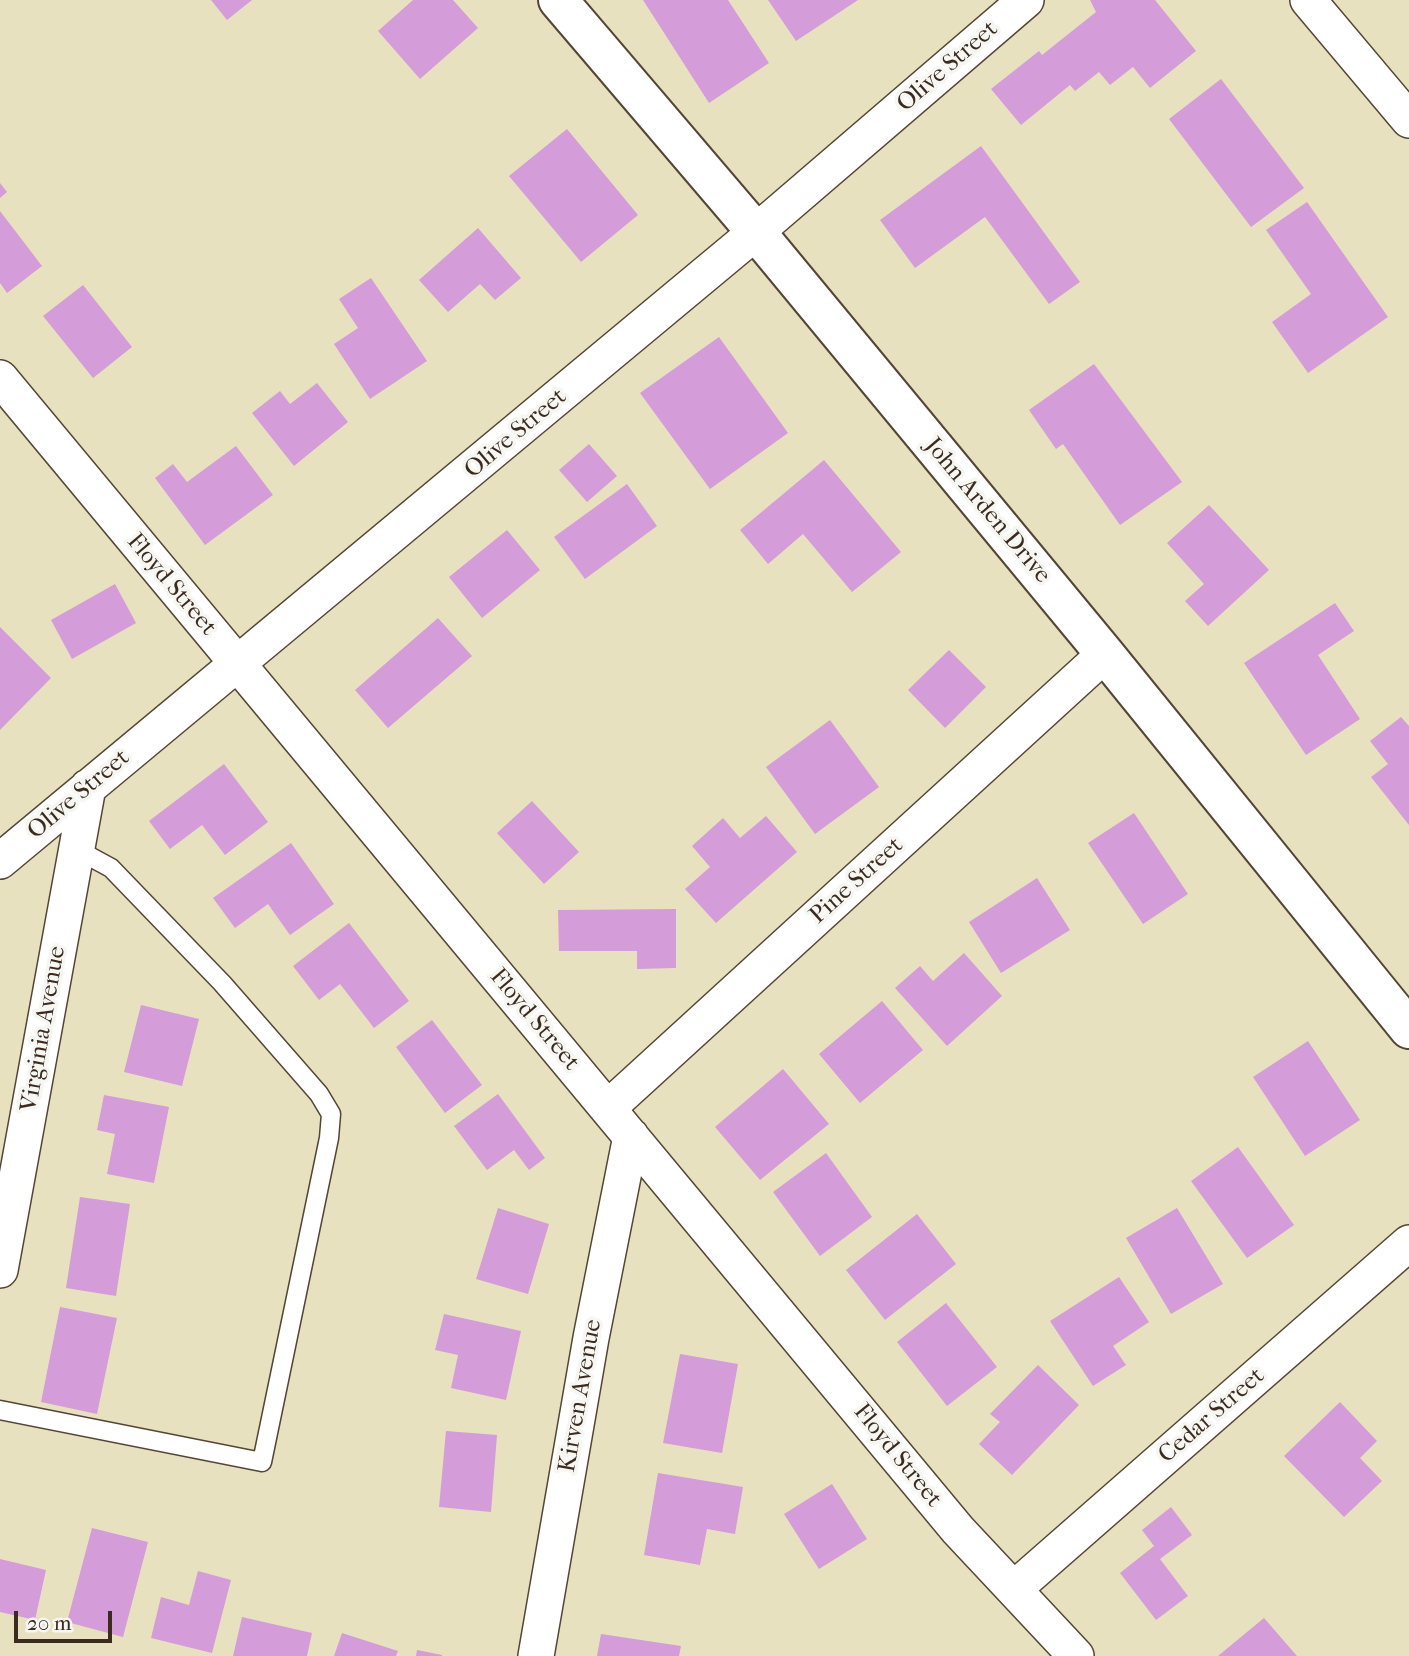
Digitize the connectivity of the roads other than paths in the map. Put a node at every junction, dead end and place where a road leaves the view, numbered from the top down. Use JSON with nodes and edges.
{"nodes":[{"id":1,"x":558,"y":0,"type":"edge"},
{"id":2,"x":1026,"y":0,"type":"edge"},
{"id":3,"x":1308,"y":0,"type":"edge"},
{"id":4,"x":1409,"y":120,"type":"edge"},
{"id":5,"x":756,"y":232,"type":"junction"},
{"id":6,"x":0,"y":377,"type":"edge"},
{"id":7,"x":1105,"y":654,"type":"junction"},
{"id":8,"x":238,"y":665,"type":"junction"},
{"id":9,"x":88,"y":787,"type":"junction"},
{"id":10,"x":76,"y":849,"type":"junction"},
{"id":11,"x":0,"y":861,"type":"edge"},
{"id":12,"x":1409,"y":1029,"type":"edge"},
{"id":13,"x":608,"y":1108,"type":"junction"},
{"id":14,"x":631,"y":1136,"type":"junction"},
{"id":15,"x":1409,"y":1243,"type":"edge"},
{"id":16,"x":0,"y":1270,"type":"edge"},
{"id":17,"x":0,"y":1410,"type":"edge"},
{"id":18,"x":1014,"y":1589,"type":"junction"},
{"id":19,"x":536,"y":1656,"type":"edge"},
{"id":20,"x":1076,"y":1656,"type":"edge"}],
"edges":[{"from":1,"to":5,"type":"street","name":"John Arden Drive"},
{"from":2,"to":5,"type":"street","name":"Olive Street"},
{"from":3,"to":4,"type":"street"},
{"from":5,"to":7,"type":"street","name":"John Arden Drive"},
{"from":5,"to":8,"type":"street","name":"Olive Street"},
{"from":6,"to":8,"type":"street","name":"Floyd Street"},
{"from":7,"to":12,"type":"street","name":"John Arden Drive"},
{"from":7,"to":13,"type":"street","name":"Pine Street"},
{"from":8,"to":9,"type":"street","name":"Olive Street"},
{"from":8,"to":13,"type":"street","name":"Floyd Street"},
{"from":9,"to":10,"type":"street","name":"Virginia Avenue"},
{"from":9,"to":11,"type":"street","name":"Olive Street"},
{"from":10,"to":16,"type":"street","name":"Virginia Avenue"},
{"from":10,"to":17,"type":"lane"},
{"from":13,"to":14,"type":"street","name":"Floyd Street"},
{"from":14,"to":18,"type":"street","name":"Floyd Street"},
{"from":14,"to":19,"type":"street","name":"Kirven Avenue"},
{"from":15,"to":18,"type":"street","name":"Cedar Street"},
{"from":18,"to":20,"type":"street","name":"Floyd Street"}]}
